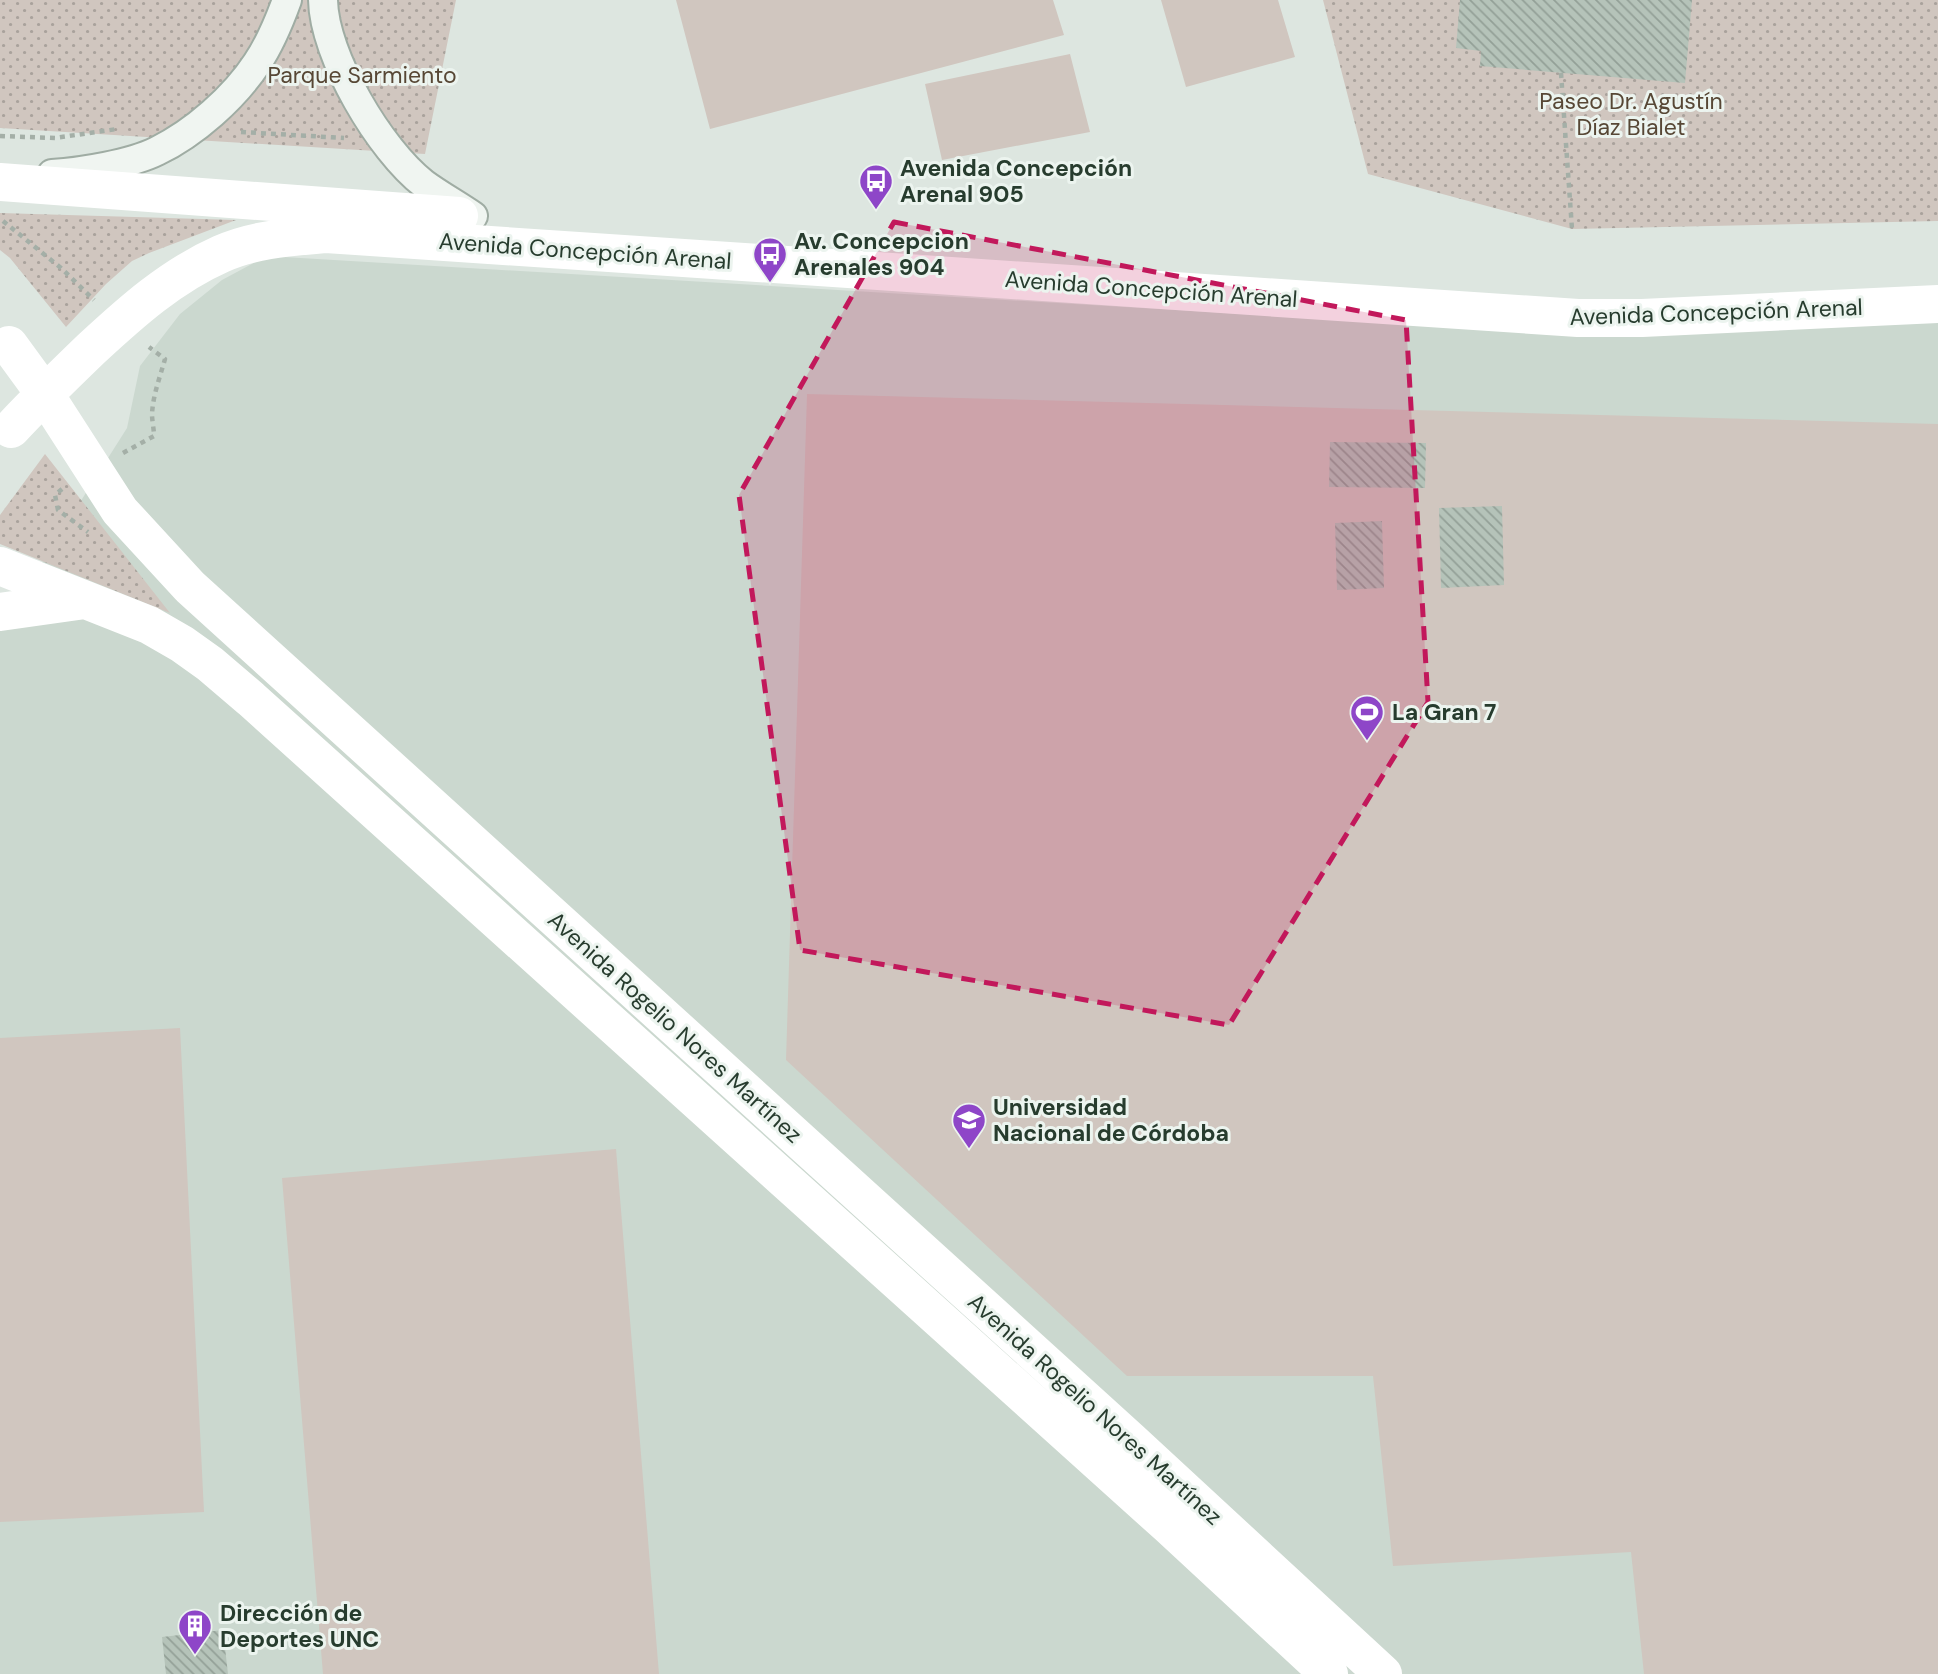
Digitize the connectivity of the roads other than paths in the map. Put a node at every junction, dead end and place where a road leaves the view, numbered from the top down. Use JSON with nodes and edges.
{"nodes":[{"id":1,"x":287,"y":0,"type":"edge"},
{"id":2,"x":323,"y":0,"type":"edge"},
{"id":3,"x":0,"y":180,"type":"edge"},
{"id":4,"x":475,"y":218,"type":"junction"},
{"id":5,"x":1938,"y":278,"type":"edge"},
{"id":6,"x":1938,"y":304,"type":"edge"},
{"id":7,"x":4,"y":333,"type":"edge"},
{"id":8,"x":44,"y":393,"type":"junction"},
{"id":9,"x":5,"y":441,"type":"edge"},
{"id":10,"x":0,"y":566,"type":"edge"},
{"id":11,"x":85,"y":600,"type":"junction"},
{"id":12,"x":0,"y":612,"type":"edge"},
{"id":13,"x":1329,"y":1674,"type":"edge"},
{"id":14,"x":1383,"y":1674,"type":"edge"}],
"edges":[{"from":1,"to":3,"type":"street"},
{"from":2,"to":4,"type":"street"},
{"from":3,"to":4,"type":"main road","name":"Avenida Concepción Arenal"},
{"from":4,"to":5,"type":"main road","name":"Avenida Concepción Arenal"},
{"from":6,"to":8,"type":"main road","name":"Avenida Concepción Arenal"},
{"from":7,"to":8,"type":"main road","name":"Avenida Rogelio Nores Martínez"},
{"from":7,"to":9,"type":"main road"},
{"from":8,"to":9,"type":"main road","name":"Avenida Concepción Arenal"},
{"from":8,"to":14,"type":"main road","name":"Avenida Rogelio Nores Martínez"},
{"from":10,"to":11,"type":"main road","name":"Avenida Rogelio Nores Martínez"},
{"from":11,"to":12,"type":"main road"},
{"from":11,"to":13,"type":"main road","name":"Avenida Rogelio Nores Martínez"}]}
